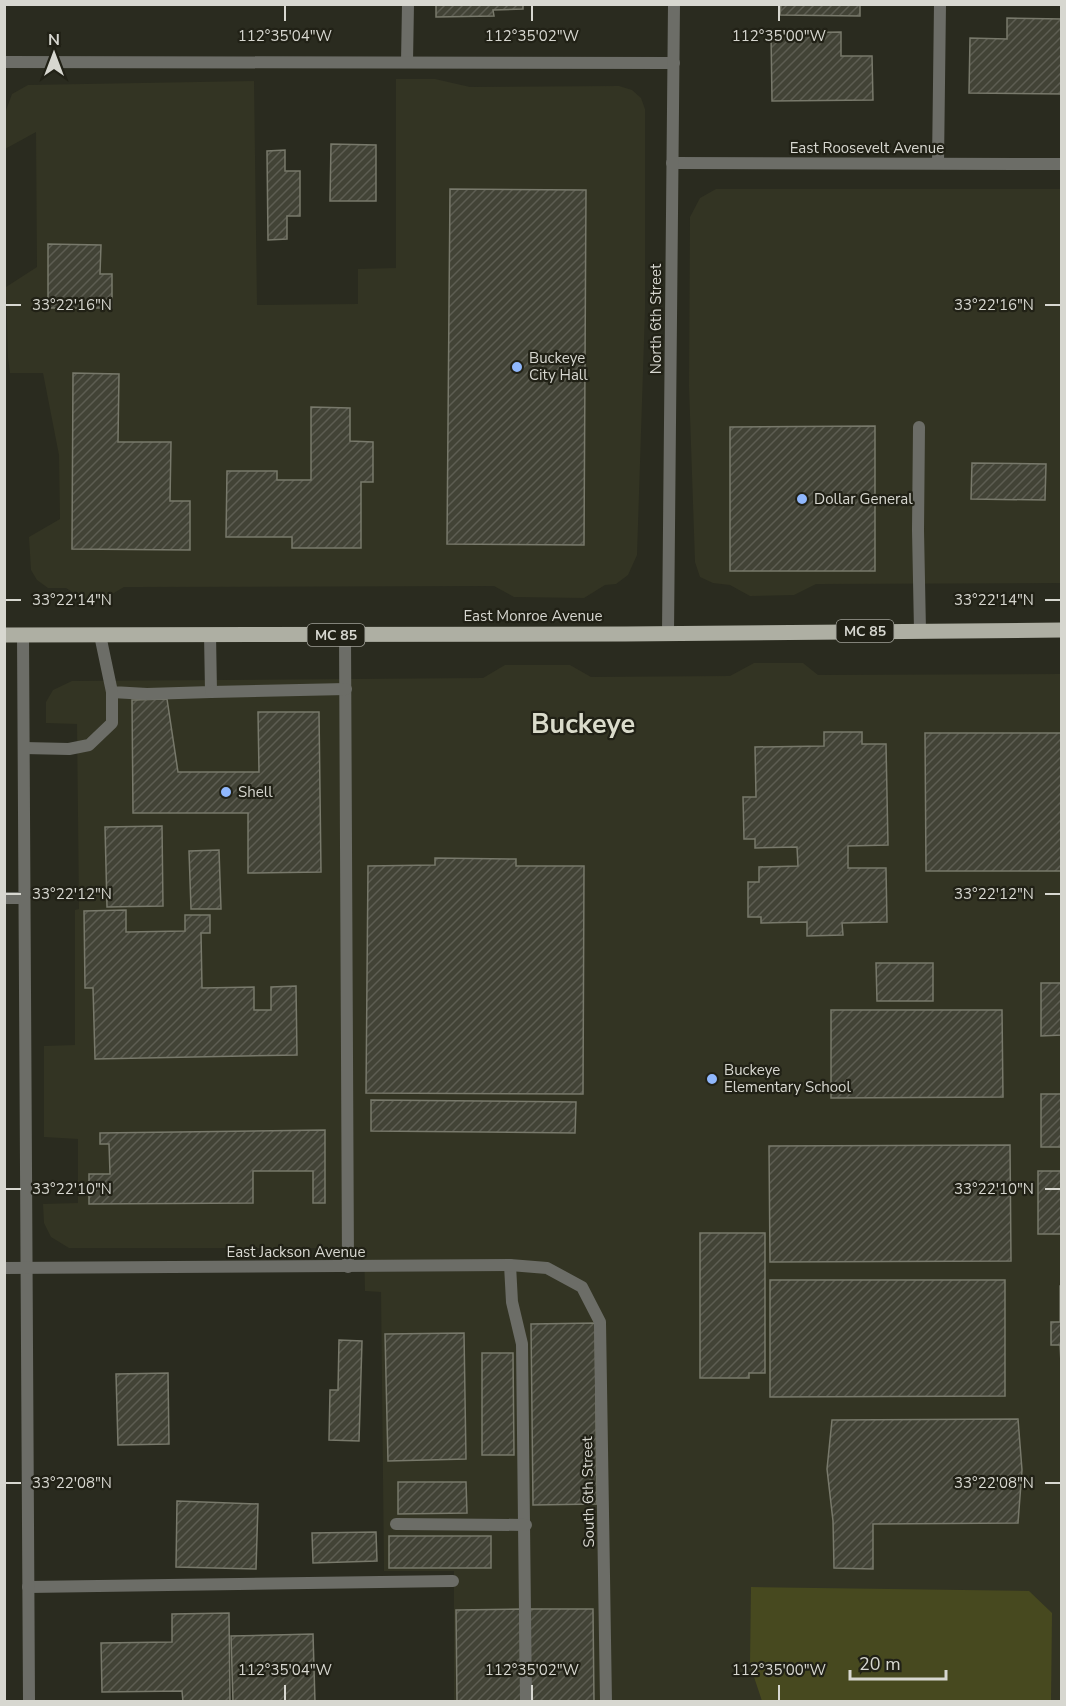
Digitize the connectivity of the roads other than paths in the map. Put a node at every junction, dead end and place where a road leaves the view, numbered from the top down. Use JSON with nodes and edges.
{"nodes":[{"id":1,"x":408,"y":4,"type":"edge"},
{"id":2,"x":674,"y":4,"type":"edge"},
{"id":3,"x":940,"y":4,"type":"edge"},
{"id":4,"x":4,"y":62,"type":"edge"},
{"id":5,"x":407,"y":62,"type":"junction"},
{"id":6,"x":674,"y":63,"type":"junction"},
{"id":7,"x":672,"y":163,"type":"junction"},
{"id":8,"x":938,"y":163,"type":"junction"},
{"id":9,"x":1062,"y":164,"type":"edge"},
{"id":10,"x":919,"y":427,"type":"dead end"},
{"id":11,"x":1062,"y":630,"type":"edge"},
{"id":12,"x":920,"y":631,"type":"junction"},
{"id":13,"x":668,"y":633,"type":"junction"},
{"id":14,"x":210,"y":634,"type":"junction"},
{"id":15,"x":4,"y":635,"type":"edge"},
{"id":16,"x":23,"y":635,"type":"junction"},
{"id":17,"x":100,"y":635,"type":"junction"},
{"id":18,"x":345,"y":635,"type":"junction"},
{"id":19,"x":345,"y":689,"type":"junction"},
{"id":20,"x":112,"y":692,"type":"junction"},
{"id":21,"x":211,"y":692,"type":"junction"},
{"id":22,"x":24,"y":748,"type":"junction"},
{"id":23,"x":4,"y":898,"type":"edge"},
{"id":24,"x":24,"y":898,"type":"junction"},
{"id":25,"x":510,"y":1265,"type":"junction"},
{"id":26,"x":348,"y":1267,"type":"junction"},
{"id":27,"x":4,"y":1268,"type":"edge"},
{"id":28,"x":25,"y":1268,"type":"junction"},
{"id":29,"x":582,"y":1287,"type":"joint"},
{"id":30,"x":396,"y":1524,"type":"dead end"},
{"id":31,"x":526,"y":1525,"type":"junction"},
{"id":32,"x":453,"y":1581,"type":"dead end"},
{"id":33,"x":28,"y":1587,"type":"junction"},
{"id":34,"x":29,"y":1701,"type":"edge"},
{"id":35,"x":526,"y":1701,"type":"edge"},
{"id":36,"x":606,"y":1701,"type":"edge"}],
"edges":[{"from":1,"to":5,"type":"street"},
{"from":2,"to":6,"type":"street","name":"North 6th Street"},
{"from":3,"to":8,"type":"street"},
{"from":4,"to":5,"type":"street"},
{"from":5,"to":6,"type":"street"},
{"from":6,"to":7,"type":"street","name":"North 6th Street"},
{"from":7,"to":8,"type":"street","name":"East Roosevelt Avenue"},
{"from":7,"to":13,"type":"street","name":"North 6th Street"},
{"from":8,"to":9,"type":"street","name":"East Roosevelt Avenue"},
{"from":10,"to":12,"type":"street"},
{"from":11,"to":12,"type":"main road","name":"East Monroe Avenue","number":"MC 85"},
{"from":12,"to":13,"type":"main road","name":"East Monroe Avenue","number":"MC 85"},
{"from":13,"to":18,"type":"main road","name":"East Monroe Avenue","number":"MC 85"},
{"from":14,"to":17,"type":"main road","name":"East Monroe Avenue","number":"MC 85"},
{"from":14,"to":18,"type":"main road","name":"East Monroe Avenue","number":"MC 85"},
{"from":14,"to":21,"type":"street"},
{"from":15,"to":16,"type":"main road","name":"East Monroe Avenue","number":"MC 85"},
{"from":16,"to":17,"type":"main road","name":"East Monroe Avenue","number":"MC 85"},
{"from":16,"to":22,"type":"street"},
{"from":17,"to":20,"type":"street"},
{"from":18,"to":19,"type":"street"},
{"from":19,"to":21,"type":"street"},
{"from":19,"to":26,"type":"street"},
{"from":20,"to":21,"type":"street"},
{"from":20,"to":22,"type":"street"},
{"from":22,"to":24,"type":"street"},
{"from":23,"to":24,"type":"street"},
{"from":24,"to":28,"type":"street"},
{"from":25,"to":26,"type":"street","name":"East Jackson Avenue"},
{"from":25,"to":29,"type":"street","name":"East Jackson Avenue"},
{"from":25,"to":31,"type":"street"},
{"from":26,"to":28,"type":"street","name":"East Jackson Avenue"},
{"from":27,"to":28,"type":"street","name":"East Jackson Avenue"},
{"from":28,"to":33,"type":"street"},
{"from":29,"to":36,"type":"street","name":"South 6th Street"},
{"from":30,"to":31,"type":"street"},
{"from":31,"to":35,"type":"street"},
{"from":32,"to":33,"type":"street"},
{"from":33,"to":34,"type":"street"}]}
